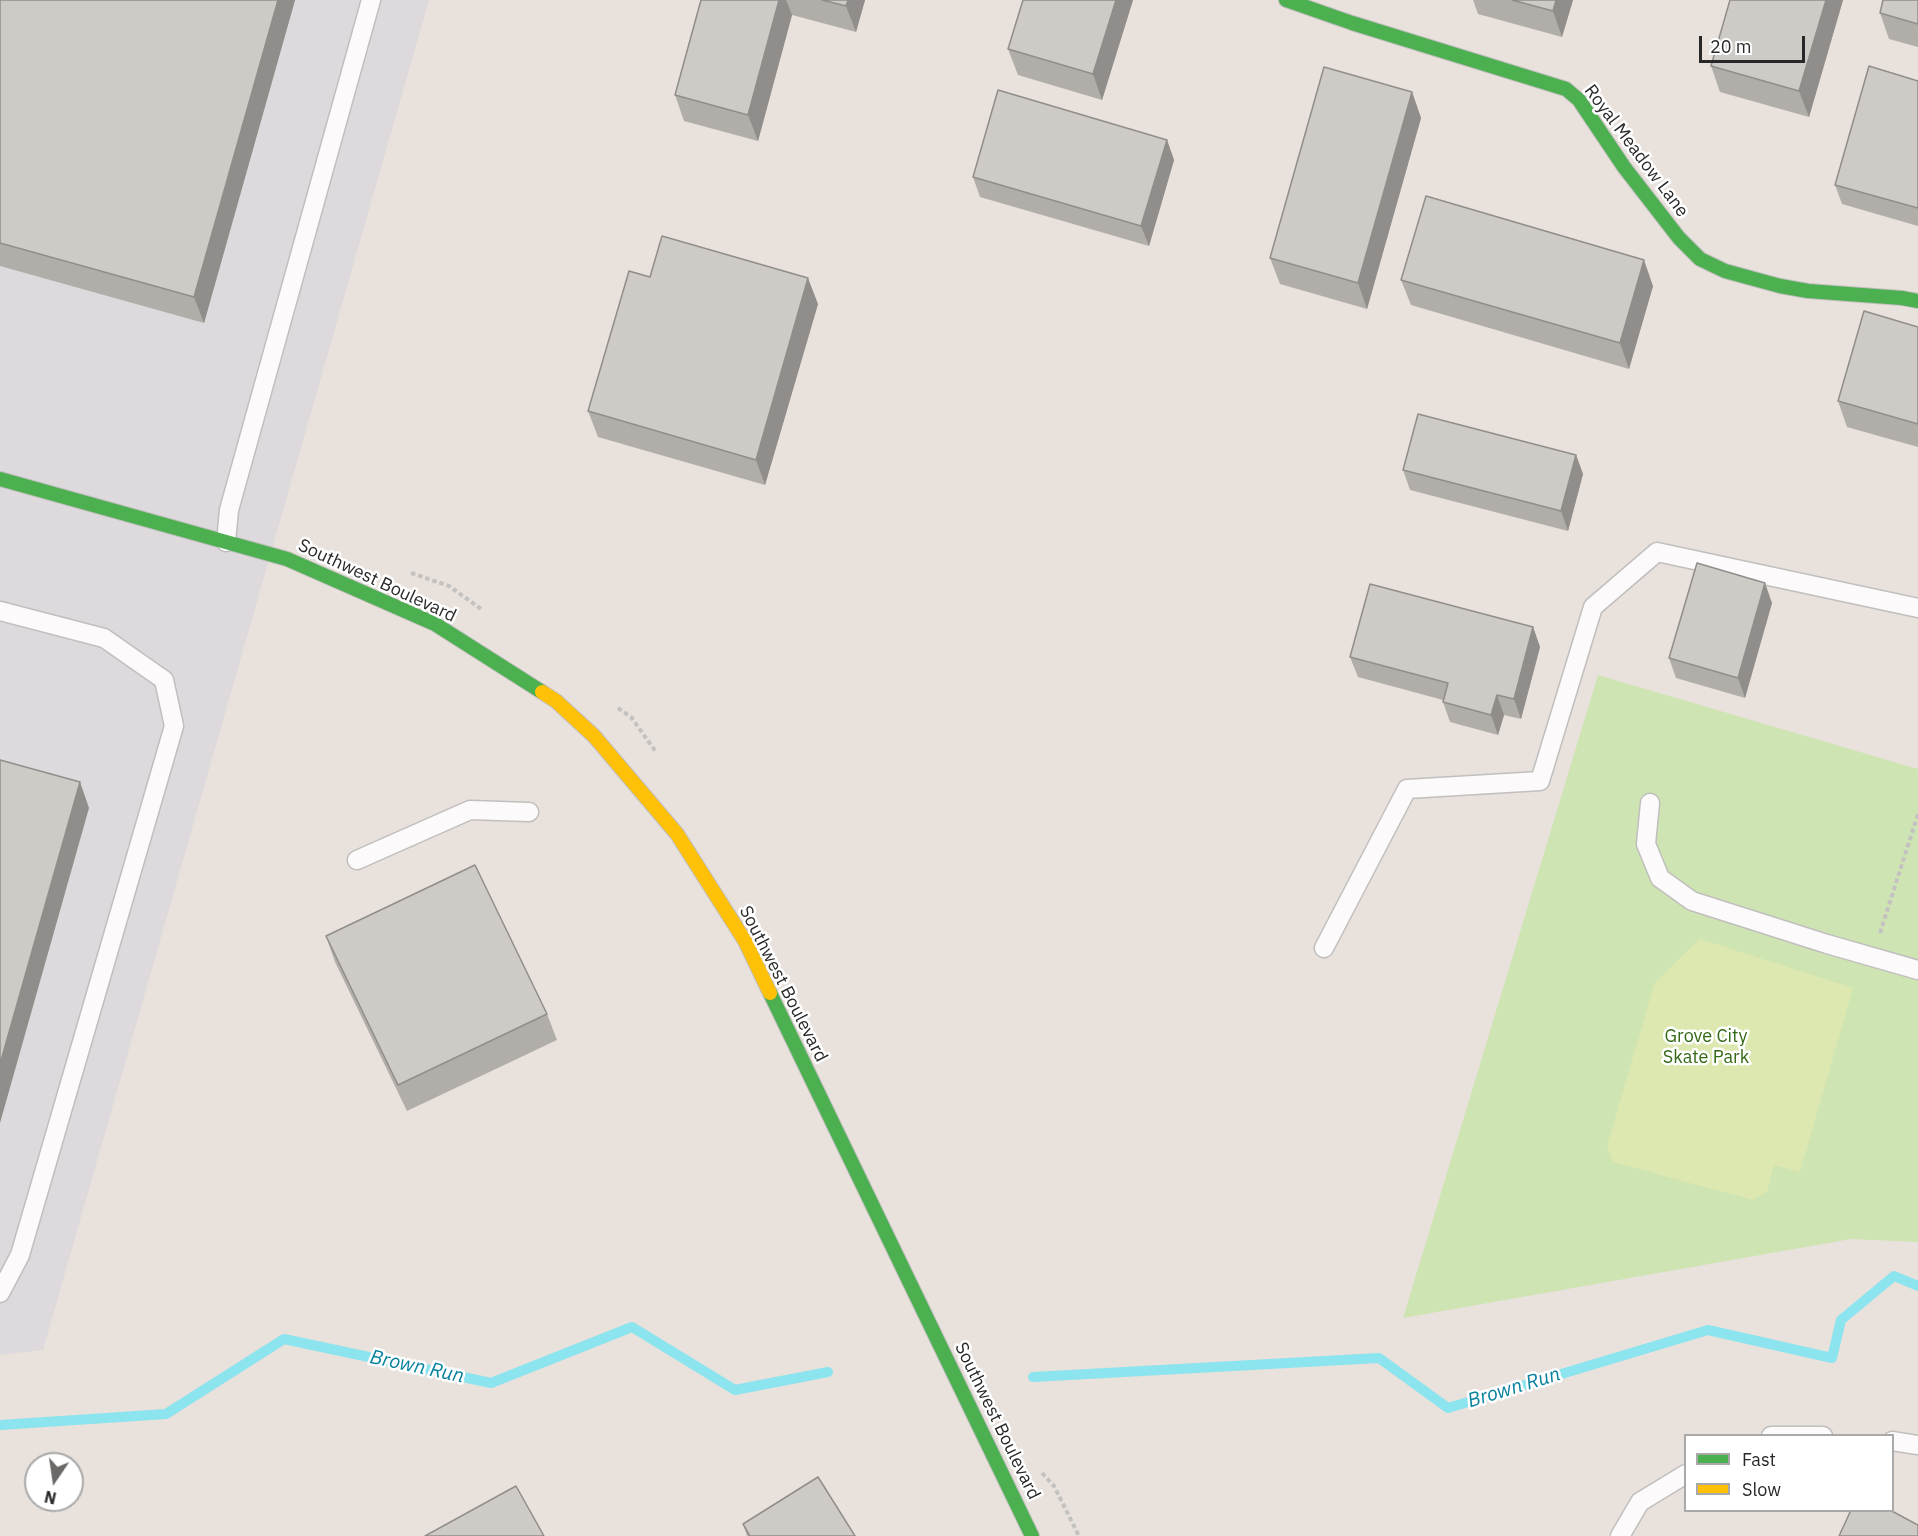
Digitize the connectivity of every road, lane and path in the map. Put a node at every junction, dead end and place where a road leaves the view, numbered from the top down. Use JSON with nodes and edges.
{"nodes":[{"id":1,"x":371,"y":0,"type":"edge"},
{"id":2,"x":1286,"y":0,"type":"edge"},
{"id":3,"x":1918,"y":301,"type":"edge"},
{"id":4,"x":0,"y":479,"type":"edge"},
{"id":5,"x":226,"y":542,"type":"junction"},
{"id":6,"x":405,"y":571,"type":"dead end"},
{"id":7,"x":1918,"y":608,"type":"edge"},
{"id":8,"x":0,"y":611,"type":"edge"},
{"id":9,"x":487,"y":613,"type":"dead end"},
{"id":10,"x":611,"y":703,"type":"dead end"},
{"id":11,"x":658,"y":754,"type":"dead end"},
{"id":12,"x":1650,"y":803,"type":"dead end"},
{"id":13,"x":529,"y":812,"type":"dead end"},
{"id":14,"x":1918,"y":814,"type":"edge"},
{"id":15,"x":357,"y":860,"type":"dead end"},
{"id":16,"x":1324,"y":948,"type":"dead end"},
{"id":17,"x":1873,"y":957,"type":"junction"},
{"id":18,"x":1918,"y":970,"type":"edge"},
{"id":19,"x":0,"y":1293,"type":"edge"},
{"id":20,"x":1894,"y":1441,"type":"edge"},
{"id":21,"x":1918,"y":1445,"type":"edge"},
{"id":22,"x":1039,"y":1470,"type":"dead end"},
{"id":23,"x":1684,"y":1475,"type":"edge"},
{"id":24,"x":1032,"y":1536,"type":"edge"},
{"id":25,"x":1078,"y":1536,"type":"edge"},
{"id":26,"x":1620,"y":1536,"type":"edge"}],
"edges":[{"from":1,"to":5,"type":"lane"},
{"from":2,"to":3,"type":"street","name":"Royal Meadow Lane"},
{"from":4,"to":5,"type":"street","name":"Southwest Boulevard"},
{"from":5,"to":24,"type":"street","name":"Southwest Boulevard"},
{"from":6,"to":9,"type":"path"},
{"from":7,"to":16,"type":"lane"},
{"from":8,"to":19,"type":"lane"},
{"from":10,"to":11,"type":"path"},
{"from":12,"to":17,"type":"lane"},
{"from":13,"to":15,"type":"lane"},
{"from":14,"to":17,"type":"path"},
{"from":17,"to":18,"type":"lane"},
{"from":20,"to":21,"type":"lane"},
{"from":22,"to":25,"type":"path"},
{"from":23,"to":26,"type":"lane"}]}
